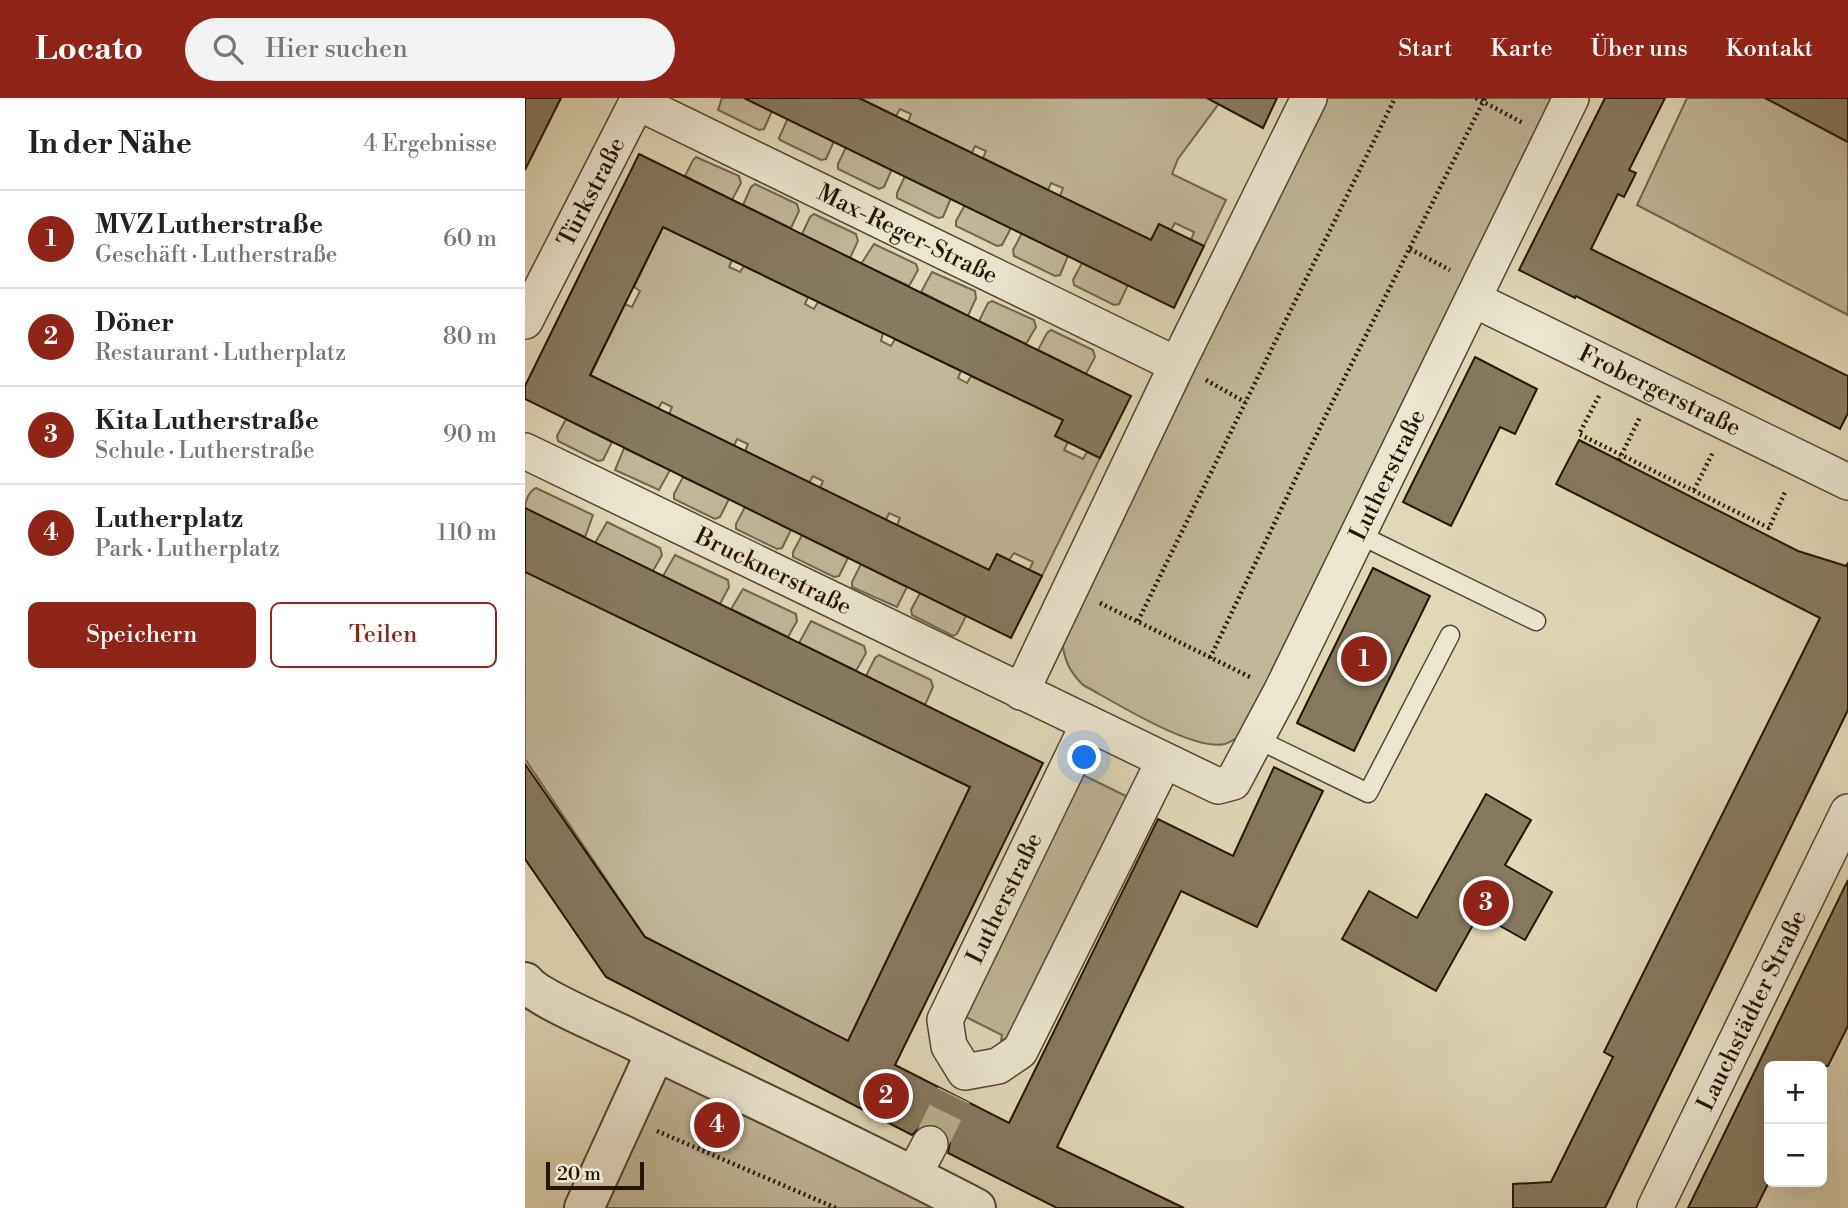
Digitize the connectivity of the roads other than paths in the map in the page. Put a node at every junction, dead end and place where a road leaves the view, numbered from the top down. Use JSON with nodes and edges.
{"nodes":[{"id":1,"x":1309,"y":98,"type":"edge"},
{"id":2,"x":1571,"y":98,"type":"edge"},
{"id":3,"x":638,"y":100,"type":"edge"},
{"id":4,"x":1476,"y":292,"type":"junction"},
{"id":5,"x":525,"y":321,"type":"edge"},
{"id":6,"x":1177,"y":365,"type":"junction"},
{"id":7,"x":525,"y":451,"type":"edge"},
{"id":8,"x":1848,"y":482,"type":"edge"},
{"id":9,"x":1358,"y":534,"type":"junction"},
{"id":10,"x":1536,"y":621,"type":"dead end"},
{"id":11,"x":1450,"y":635,"type":"dead end"},
{"id":12,"x":1021,"y":692,"type":"junction"},
{"id":13,"x":1088,"y":725,"type":"junction"},
{"id":14,"x":1257,"y":739,"type":"junction"},
{"id":15,"x":1164,"y":761,"type":"junction"},
{"id":16,"x":1848,"y":812,"type":"edge"},
{"id":17,"x":525,"y":982,"type":"edge"},
{"id":18,"x":656,"y":1051,"type":"junction"},
{"id":19,"x":584,"y":1208,"type":"edge"},
{"id":20,"x":976,"y":1208,"type":"edge"},
{"id":21,"x":1655,"y":1208,"type":"edge"}],
"edges":[{"from":1,"to":6,"type":"street"},
{"from":2,"to":4,"type":"street","name":"Lutherstraße"},
{"from":3,"to":5,"type":"street","name":"Türkstraße"},
{"from":3,"to":6,"type":"street","name":"Max-Reger-Straße"},
{"from":4,"to":8,"type":"street","name":"Frobergerstraße"},
{"from":4,"to":9,"type":"street","name":"Lutherstraße"},
{"from":6,"to":12,"type":"street"},
{"from":7,"to":12,"type":"street","name":"Brucknerstraße"},
{"from":9,"to":10,"type":"lane"},
{"from":9,"to":14,"type":"street","name":"Lutherstraße"},
{"from":11,"to":14,"type":"lane"},
{"from":12,"to":13,"type":"street","name":"Lutherstraße"},
{"from":13,"to":15,"type":"street","name":"Lutherstraße"},
{"from":13,"to":15,"type":"street","name":"Lutherstraße"},
{"from":14,"to":15,"type":"street","name":"Lutherstraße"},
{"from":16,"to":21,"type":"street","name":"Lauchstädter Straße"},
{"from":17,"to":18,"type":"street"},
{"from":18,"to":19,"type":"street"},
{"from":18,"to":20,"type":"street"}]}
